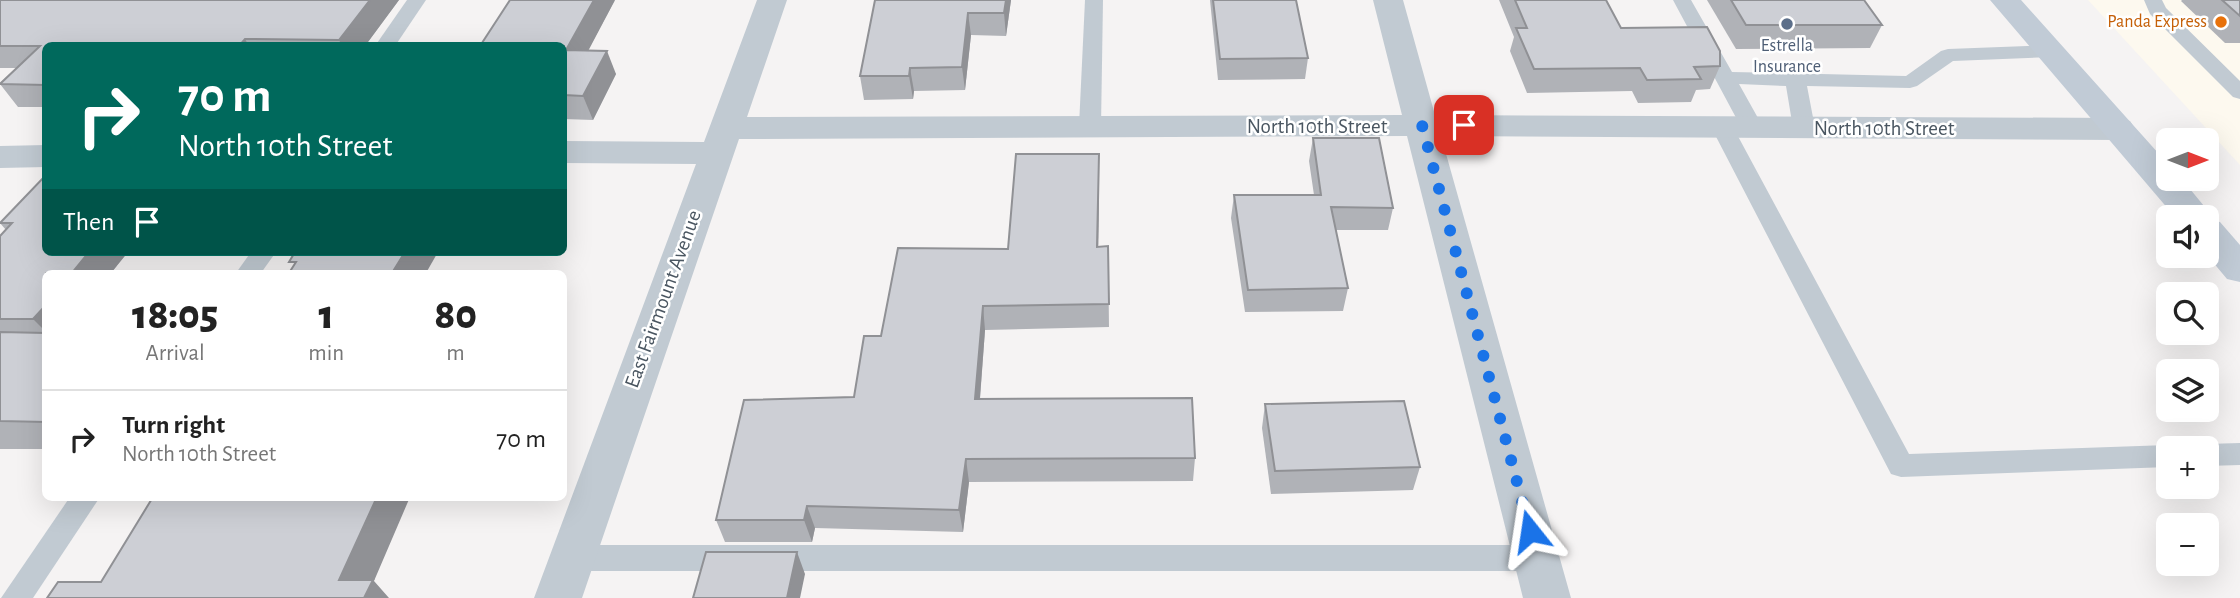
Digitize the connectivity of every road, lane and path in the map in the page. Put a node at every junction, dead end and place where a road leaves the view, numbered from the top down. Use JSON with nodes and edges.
{"nodes":[{"id":1,"x":417,"y":0,"type":"edge"},
{"id":2,"x":772,"y":0,"type":"edge"},
{"id":3,"x":1094,"y":0,"type":"edge"},
{"id":4,"x":1388,"y":0,"type":"edge"},
{"id":5,"x":1682,"y":0,"type":"edge"},
{"id":6,"x":2004,"y":0,"type":"edge"},
{"id":7,"x":2153,"y":0,"type":"edge"},
{"id":8,"x":388,"y":42,"type":"edge"},
{"id":9,"x":2050,"y":51,"type":"junction"},
{"id":10,"x":1725,"y":78,"type":"junction"},
{"id":11,"x":1795,"y":79,"type":"junction"},
{"id":12,"x":2240,"y":93,"type":"edge"},
{"id":13,"x":1422,"y":125,"type":"junction"},
{"id":14,"x":1090,"y":127,"type":"junction"},
{"id":15,"x":1737,"y":127,"type":"junction"},
{"id":16,"x":1804,"y":128,"type":"junction"},
{"id":17,"x":2118,"y":129,"type":"junction"},
{"id":18,"x":721,"y":141,"type":"junction"},
{"id":19,"x":567,"y":152,"type":"edge"},
{"id":20,"x":42,"y":156,"type":"edge"},
{"id":21,"x":0,"y":157,"type":"edge"},
{"id":22,"x":2184,"y":205,"type":"edge"},
{"id":23,"x":2219,"y":244,"type":"edge"},
{"id":24,"x":261,"y":256,"type":"edge"},
{"id":25,"x":2237,"y":263,"type":"edge"},
{"id":26,"x":250,"y":270,"type":"edge"},
{"id":27,"x":2240,"y":454,"type":"edge"},
{"id":28,"x":2219,"y":455,"type":"edge"},
{"id":29,"x":2156,"y":457,"type":"edge"},
{"id":30,"x":83,"y":501,"type":"edge"},
{"id":31,"x":572,"y":558,"type":"junction"},
{"id":32,"x":1537,"y":558,"type":"junction"},
{"id":33,"x":16,"y":598,"type":"edge"},
{"id":34,"x":558,"y":598,"type":"edge"},
{"id":35,"x":1547,"y":598,"type":"edge"}],
"edges":[{"from":1,"to":8,"type":"lane"},
{"from":2,"to":18,"type":"street","name":"East Fairmount Avenue"},
{"from":3,"to":14,"type":"lane"},
{"from":4,"to":13,"type":"street"},
{"from":5,"to":10,"type":"lane"},
{"from":6,"to":9,"type":"main road"},
{"from":7,"to":12,"type":"lane"},
{"from":9,"to":11,"type":"lane"},
{"from":9,"to":17,"type":"main road"},
{"from":10,"to":11,"type":"lane"},
{"from":10,"to":15,"type":"lane"},
{"from":11,"to":16,"type":"lane"},
{"from":13,"to":14,"type":"street","name":"North 10th Street"},
{"from":13,"to":15,"type":"street","name":"North 10th Street"},
{"from":13,"to":32,"type":"street"},
{"from":14,"to":18,"type":"street","name":"North 10th Street"},
{"from":15,"to":16,"type":"street","name":"North 10th Street"},
{"from":15,"to":29,"type":"lane"},
{"from":16,"to":17,"type":"street","name":"North 10th Street"},
{"from":17,"to":22,"type":"main road"},
{"from":18,"to":19,"type":"street","name":"North 10th Street"},
{"from":18,"to":31,"type":"street","name":"East Fairmount Avenue"},
{"from":20,"to":21,"type":"street"},
{"from":23,"to":25,"type":"main road"},
{"from":24,"to":26,"type":"lane"},
{"from":27,"to":28,"type":"lane"},
{"from":30,"to":33,"type":"lane"},
{"from":31,"to":32,"type":"lane"},
{"from":31,"to":34,"type":"street","name":"East Fairmount Avenue"},
{"from":32,"to":35,"type":"street"}]}
